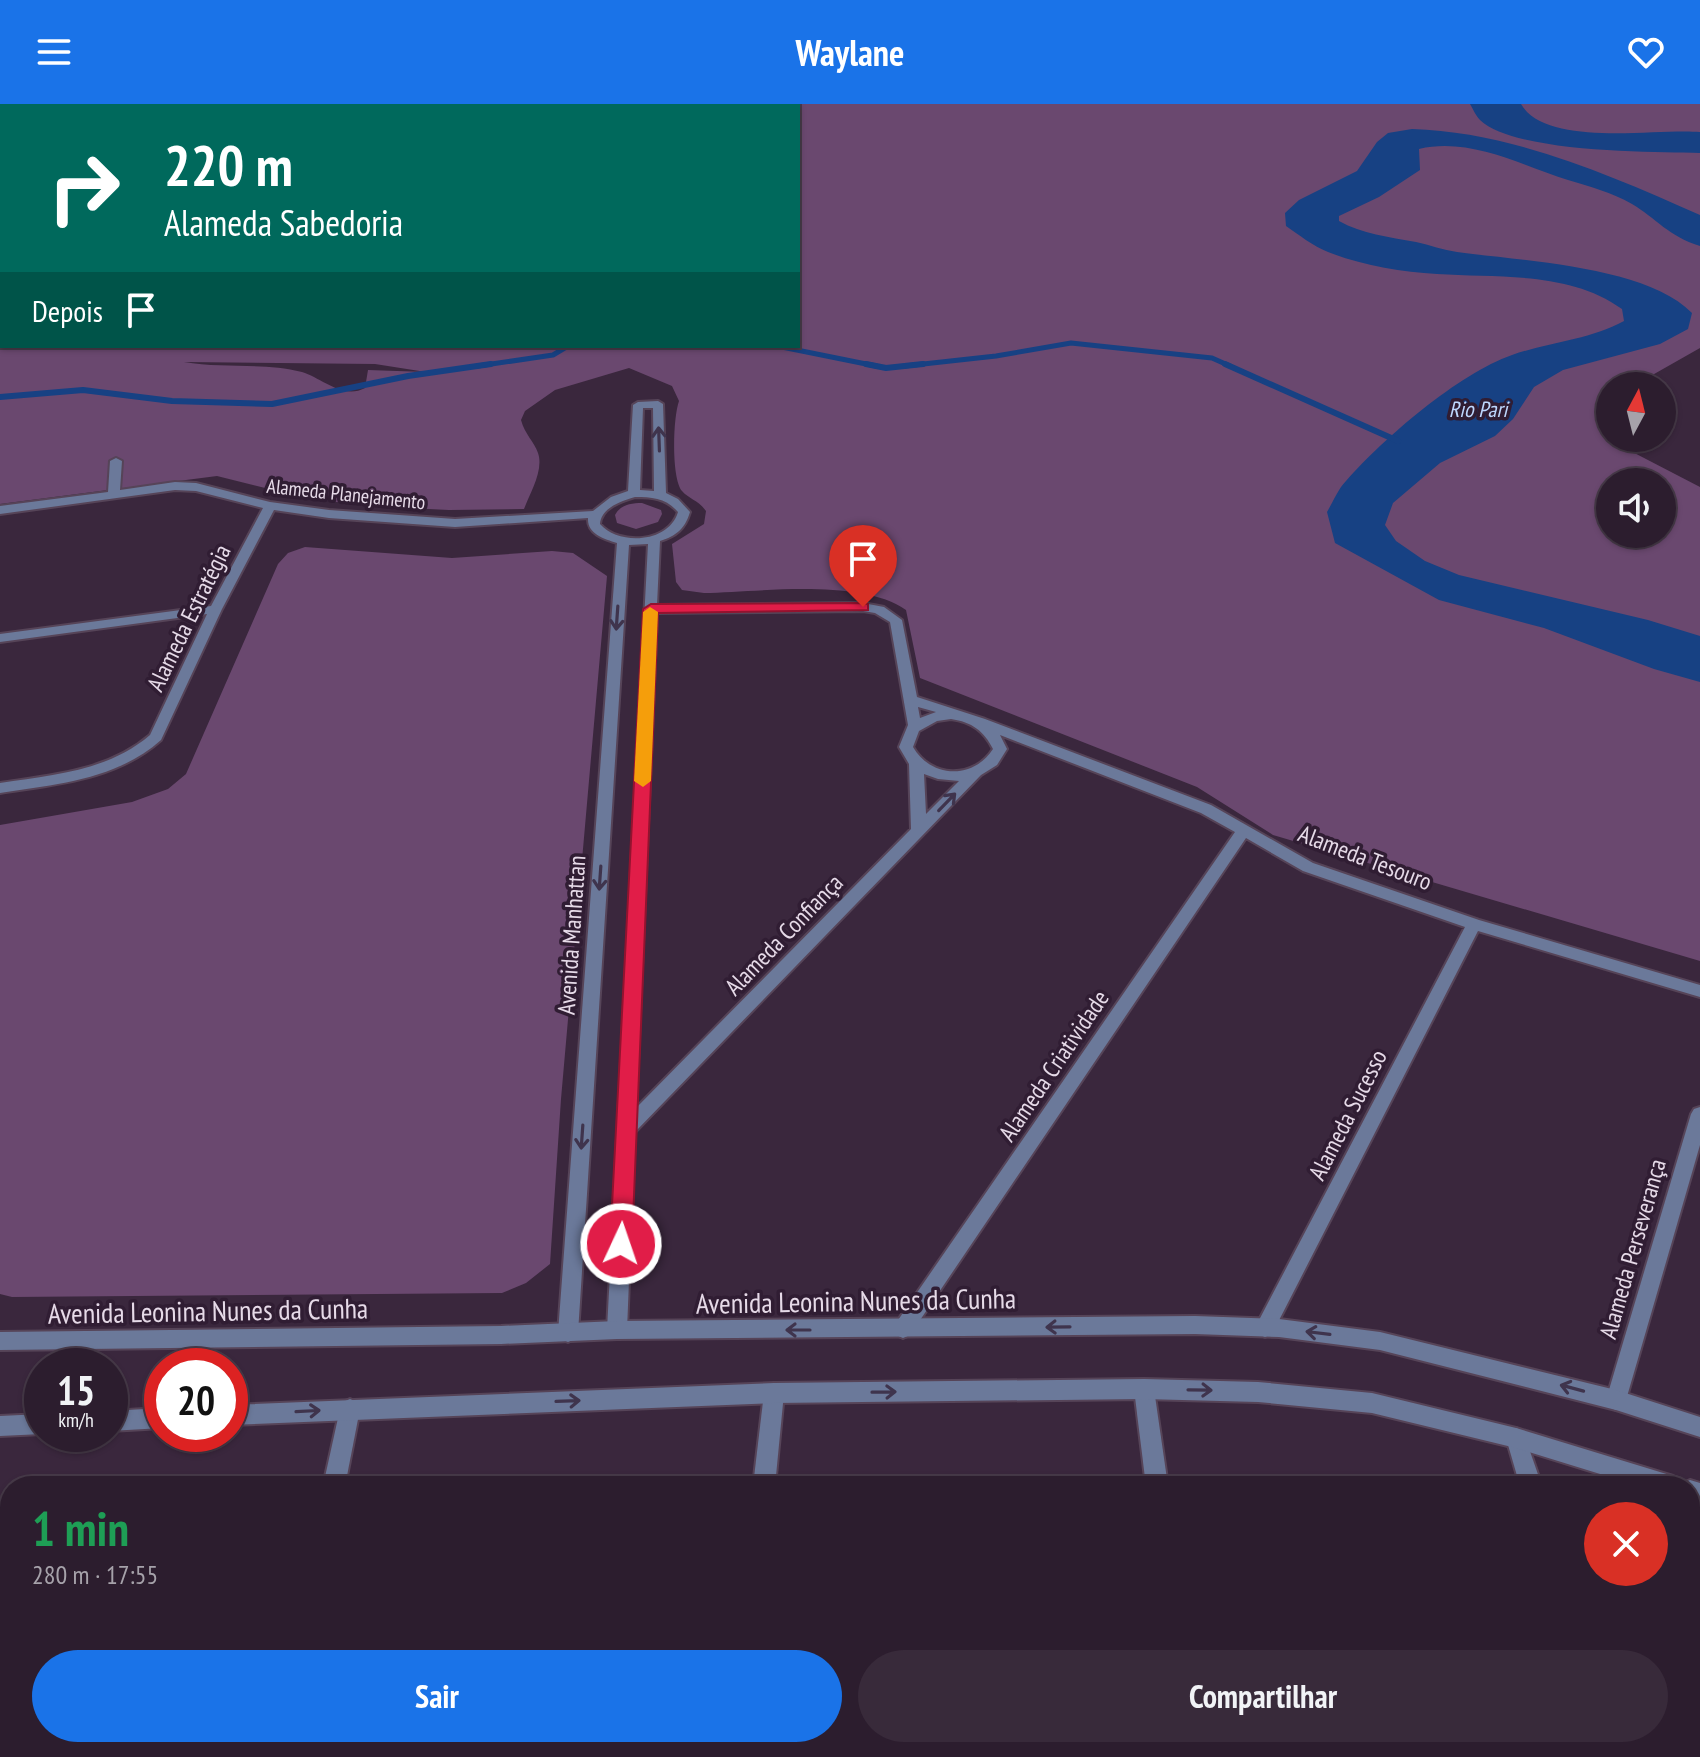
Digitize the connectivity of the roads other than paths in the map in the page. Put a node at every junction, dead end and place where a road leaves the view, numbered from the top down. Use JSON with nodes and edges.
{"nodes":[{"id":1,"x":116,"y":461,"type":"dead end"},
{"id":2,"x":634,"y":493,"type":"junction"},
{"id":3,"x":114,"y":494,"type":"junction"},
{"id":4,"x":660,"y":495,"type":"junction"},
{"id":5,"x":270,"y":506,"type":"junction"},
{"id":6,"x":0,"y":510,"type":"edge"},
{"id":7,"x":595,"y":514,"type":"junction"},
{"id":8,"x":654,"y":539,"type":"junction"},
{"id":9,"x":623,"y":540,"type":"junction"},
{"id":10,"x":216,"y":609,"type":"junction"},
{"id":11,"x":651,"y":609,"type":"junction"},
{"id":12,"x":0,"y":638,"type":"edge"},
{"id":13,"x":910,"y":700,"type":"junction"},
{"id":14,"x":973,"y":720,"type":"junction"},
{"id":15,"x":915,"y":727,"type":"junction"},
{"id":16,"x":1039,"y":744,"type":"junction"},
{"id":17,"x":998,"y":754,"type":"junction"},
{"id":18,"x":916,"y":764,"type":"junction"},
{"id":19,"x":975,"y":773,"type":"junction"},
{"id":20,"x":0,"y":788,"type":"edge"},
{"id":21,"x":1244,"y":830,"type":"junction"},
{"id":22,"x":919,"y":831,"type":"junction"},
{"id":23,"x":1474,"y":924,"type":"junction"},
{"id":24,"x":1700,"y":991,"type":"edge"},
{"id":25,"x":1700,"y":1114,"type":"edge"},
{"id":26,"x":626,"y":1130,"type":"junction"},
{"id":27,"x":1265,"y":1328,"type":"junction"},
{"id":28,"x":903,"y":1329,"type":"junction"},
{"id":29,"x":617,"y":1330,"type":"junction"},
{"id":30,"x":568,"y":1333,"type":"junction"},
{"id":31,"x":0,"y":1341,"type":"edge"},
{"id":32,"x":1144,"y":1389,"type":"junction"},
{"id":33,"x":774,"y":1393,"type":"junction"},
{"id":34,"x":1616,"y":1400,"type":"junction"},
{"id":35,"x":350,"y":1409,"type":"junction"},
{"id":36,"x":248,"y":1414,"type":"edge"},
{"id":37,"x":24,"y":1425,"type":"edge"},
{"id":38,"x":0,"y":1426,"type":"edge"},
{"id":39,"x":1700,"y":1427,"type":"edge"},
{"id":40,"x":1516,"y":1438,"type":"junction"},
{"id":41,"x":336,"y":1476,"type":"edge"},
{"id":42,"x":765,"y":1476,"type":"edge"},
{"id":43,"x":1156,"y":1476,"type":"edge"},
{"id":44,"x":1528,"y":1476,"type":"edge"},
{"id":45,"x":1640,"y":1476,"type":"edge"}],
"edges":[{"from":1,"to":3,"type":"street"},
{"from":2,"to":4,"type":"street"},
{"from":4,"to":2,"type":"street","one_way":true},
{"from":2,"to":7,"type":"street"},
{"from":3,"to":5,"type":"street","name":"Alameda Planejamento"},
{"from":3,"to":6,"type":"street","name":"Alameda Planejamento"},
{"from":4,"to":8,"type":"street"},
{"from":5,"to":7,"type":"street","name":"Alameda Planejamento"},
{"from":5,"to":10,"type":"street","name":"Alameda Estratégia"},
{"from":7,"to":9,"type":"street"},
{"from":8,"to":9,"type":"street"},
{"from":8,"to":11,"type":"street"},
{"from":9,"to":30,"type":"street","name":"Avenida Manhattan","one_way":true},
{"from":10,"to":12,"type":"street"},
{"from":10,"to":20,"type":"street","name":"Alameda Estratégia"},
{"from":11,"to":13,"type":"street"},
{"from":11,"to":26,"type":"street"},
{"from":13,"to":14,"type":"street","name":"Alameda Tesouro"},
{"from":13,"to":15,"type":"street"},
{"from":14,"to":15,"type":"street"},
{"from":14,"to":16,"type":"street","name":"Alameda Tesouro"},
{"from":14,"to":17,"type":"street"},
{"from":15,"to":18,"type":"street"},
{"from":16,"to":17,"type":"street"},
{"from":16,"to":21,"type":"street","name":"Alameda Tesouro"},
{"from":17,"to":19,"type":"street"},
{"from":18,"to":19,"type":"street"},
{"from":18,"to":22,"type":"street"},
{"from":22,"to":19,"type":"street","name":"Alameda Confiança","one_way":true},
{"from":21,"to":23,"type":"street","name":"Alameda Tesouro"},
{"from":21,"to":28,"type":"street","name":"Alameda Criatividade"},
{"from":22,"to":26,"type":"street","name":"Alameda Confiança"},
{"from":23,"to":24,"type":"street","name":"Alameda Tesouro"},
{"from":23,"to":27,"type":"street","name":"Alameda Sucesso"},
{"from":25,"to":34,"type":"street","name":"Alameda Perseverança"},
{"from":26,"to":29,"type":"street"},
{"from":27,"to":28,"type":"street","name":"Avenida Leonina Nunes da Cunha","one_way":true},
{"from":34,"to":27,"type":"street","name":"Avenida Leonina Nunes da Cunha","one_way":true},
{"from":28,"to":29,"type":"street","name":"Avenida Leonina Nunes da Cunha","one_way":true},
{"from":29,"to":30,"type":"street","name":"Avenida Leonina Nunes da Cunha"},
{"from":30,"to":31,"type":"street","name":"Avenida Leonina Nunes da Cunha"},
{"from":33,"to":32,"type":"street","one_way":true},
{"from":32,"to":40,"type":"street","one_way":true},
{"from":32,"to":43,"type":"street"},
{"from":35,"to":33,"type":"street","one_way":true},
{"from":33,"to":42,"type":"street"},
{"from":34,"to":39,"type":"street","name":"Avenida Leonina Nunes da Cunha"},
{"from":36,"to":35,"type":"street","one_way":true},
{"from":35,"to":41,"type":"street"},
{"from":37,"to":38,"type":"street"},
{"from":40,"to":44,"type":"street"},
{"from":40,"to":45,"type":"street"}]}
